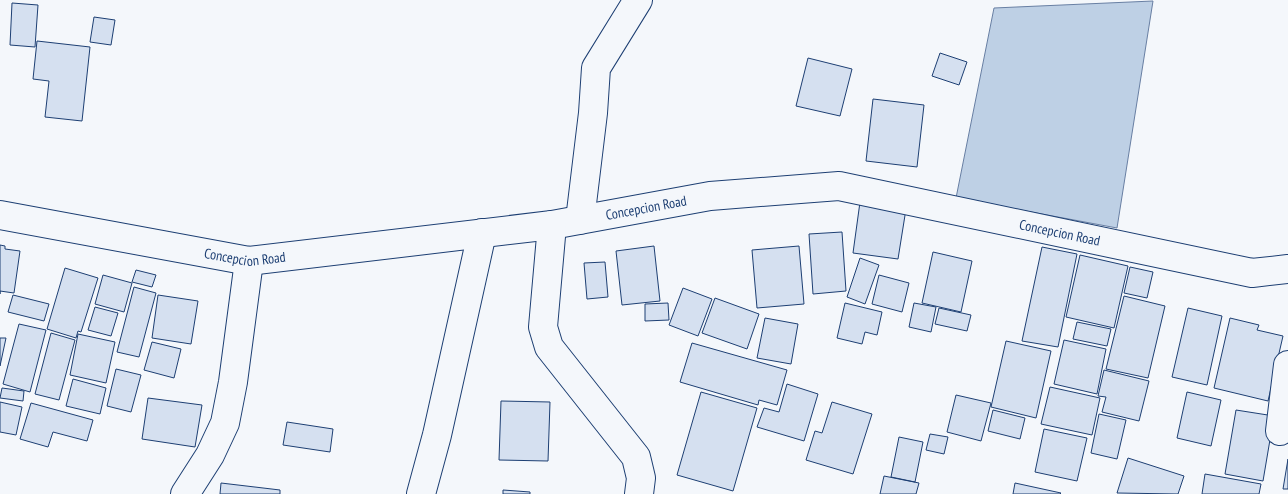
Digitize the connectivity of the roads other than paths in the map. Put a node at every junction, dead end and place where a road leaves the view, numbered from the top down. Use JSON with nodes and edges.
{"nodes":[{"id":1,"x":638,"y":0,"type":"edge"},
{"id":2,"x":0,"y":215,"type":"edge"},
{"id":3,"x":580,"y":220,"type":"junction"},
{"id":4,"x":552,"y":226,"type":"junction"},
{"id":5,"x":482,"y":233,"type":"junction"},
{"id":6,"x":249,"y":261,"type":"junction"},
{"id":7,"x":1288,"y":269,"type":"edge"},
{"id":8,"x":1288,"y":365,"type":"edge"},
{"id":9,"x":1280,"y":431,"type":"dead end"},
{"id":10,"x":185,"y":494,"type":"edge"},
{"id":11,"x":421,"y":494,"type":"edge"},
{"id":12,"x":639,"y":494,"type":"edge"}],
"edges":[{"from":1,"to":3,"type":"street"},
{"from":2,"to":6,"type":"street","name":"Concepcion Road"},
{"from":3,"to":4,"type":"street","name":"Concepcion Road"},
{"from":3,"to":7,"type":"street","name":"Concepcion Road"},
{"from":4,"to":5,"type":"street","name":"Concepcion Road"},
{"from":4,"to":12,"type":"street"},
{"from":5,"to":6,"type":"street","name":"Concepcion Road"},
{"from":5,"to":11,"type":"street"},
{"from":6,"to":10,"type":"street"},
{"from":8,"to":9,"type":"street"}]}
